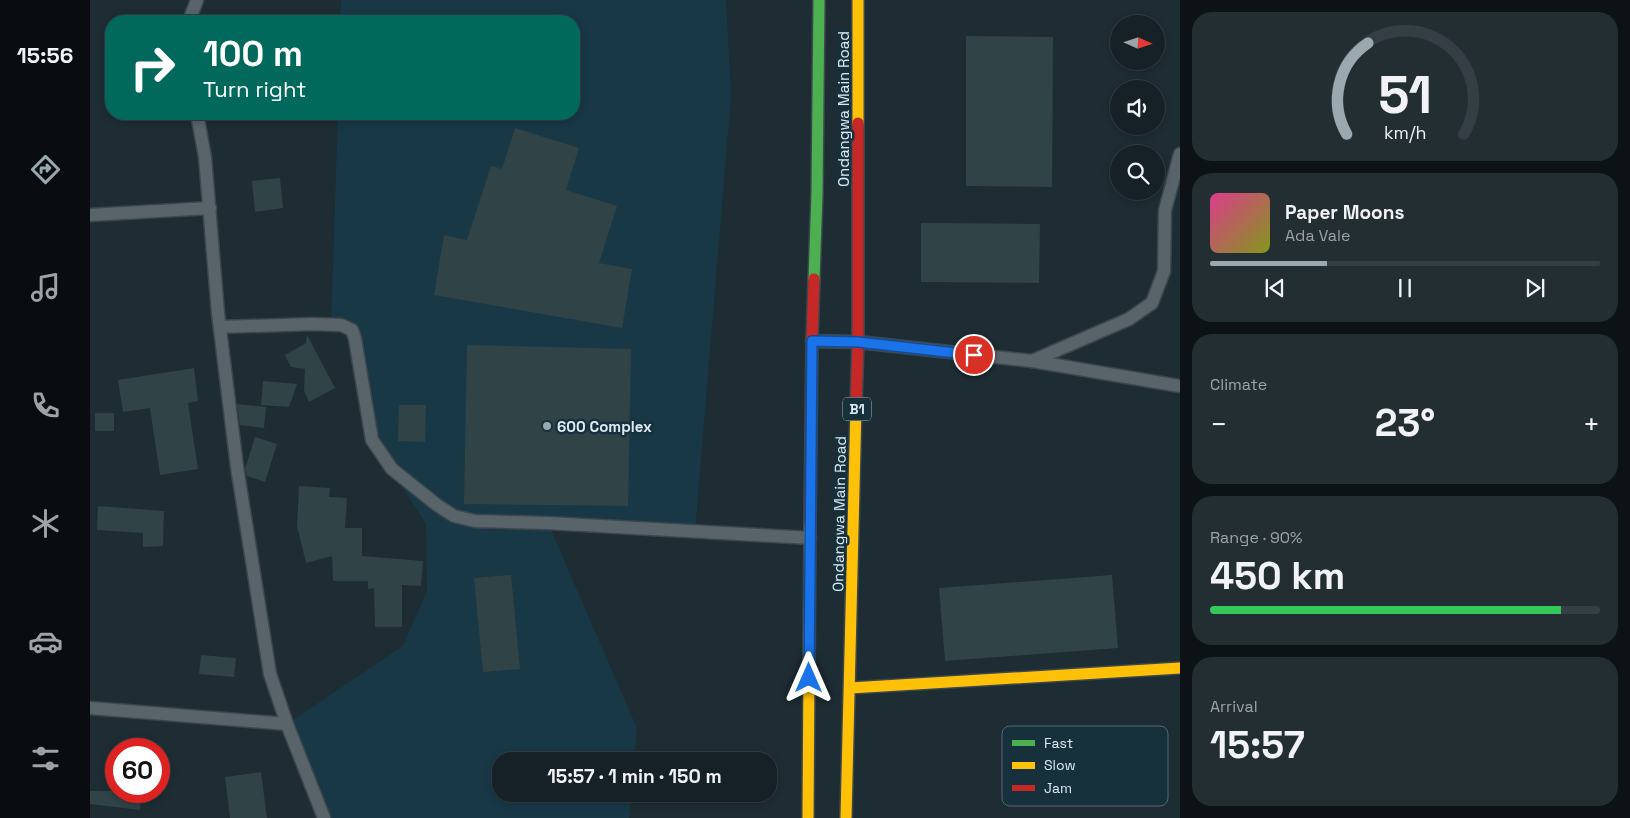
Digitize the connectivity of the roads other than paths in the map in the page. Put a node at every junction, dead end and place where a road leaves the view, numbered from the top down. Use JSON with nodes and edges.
{"nodes":[{"id":1,"x":197,"y":0,"type":"edge"},
{"id":2,"x":819,"y":0,"type":"edge"},
{"id":3,"x":858,"y":0,"type":"edge"},
{"id":4,"x":191,"y":15,"type":"edge"},
{"id":5,"x":198,"y":120,"type":"edge"},
{"id":6,"x":1180,"y":154,"type":"edge"},
{"id":7,"x":210,"y":208,"type":"junction"},
{"id":8,"x":90,"y":214,"type":"edge"},
{"id":9,"x":220,"y":327,"type":"junction"},
{"id":10,"x":812,"y":341,"type":"junction"},
{"id":11,"x":858,"y":342,"type":"junction"},
{"id":12,"x":1032,"y":361,"type":"junction"},
{"id":13,"x":1180,"y":386,"type":"edge"},
{"id":14,"x":810,"y":538,"type":"junction"},
{"id":15,"x":1180,"y":668,"type":"edge"},
{"id":16,"x":850,"y":688,"type":"junction"},
{"id":17,"x":90,"y":708,"type":"edge"},
{"id":18,"x":287,"y":724,"type":"junction"},
{"id":19,"x":324,"y":818,"type":"edge"},
{"id":20,"x":808,"y":818,"type":"edge"},
{"id":21,"x":846,"y":818,"type":"edge"}],
"edges":[{"from":1,"to":4,"type":"lane"},
{"from":2,"to":10,"type":"main road","name":"Ondangwa Main Road"},
{"from":3,"to":11,"type":"main road","name":"Ondangwa Main Road","number":"B1"},
{"from":5,"to":7,"type":"lane"},
{"from":6,"to":12,"type":"lane"},
{"from":7,"to":8,"type":"lane"},
{"from":7,"to":9,"type":"lane"},
{"from":9,"to":14,"type":"lane"},
{"from":9,"to":18,"type":"lane"},
{"from":10,"to":11,"type":"lane"},
{"from":10,"to":14,"type":"main road","name":"Ondangwa Main Road"},
{"from":11,"to":12,"type":"lane"},
{"from":11,"to":16,"type":"main road","name":"Ondangwa Main Road","number":"B1"},
{"from":12,"to":13,"type":"lane"},
{"from":14,"to":20,"type":"main road","name":"Ondangwa Main Road"},
{"from":15,"to":16,"type":"main road"},
{"from":16,"to":21,"type":"main road","name":"Ondangwa Main Road","number":"B1"},
{"from":17,"to":18,"type":"lane"},
{"from":18,"to":19,"type":"lane"}]}
